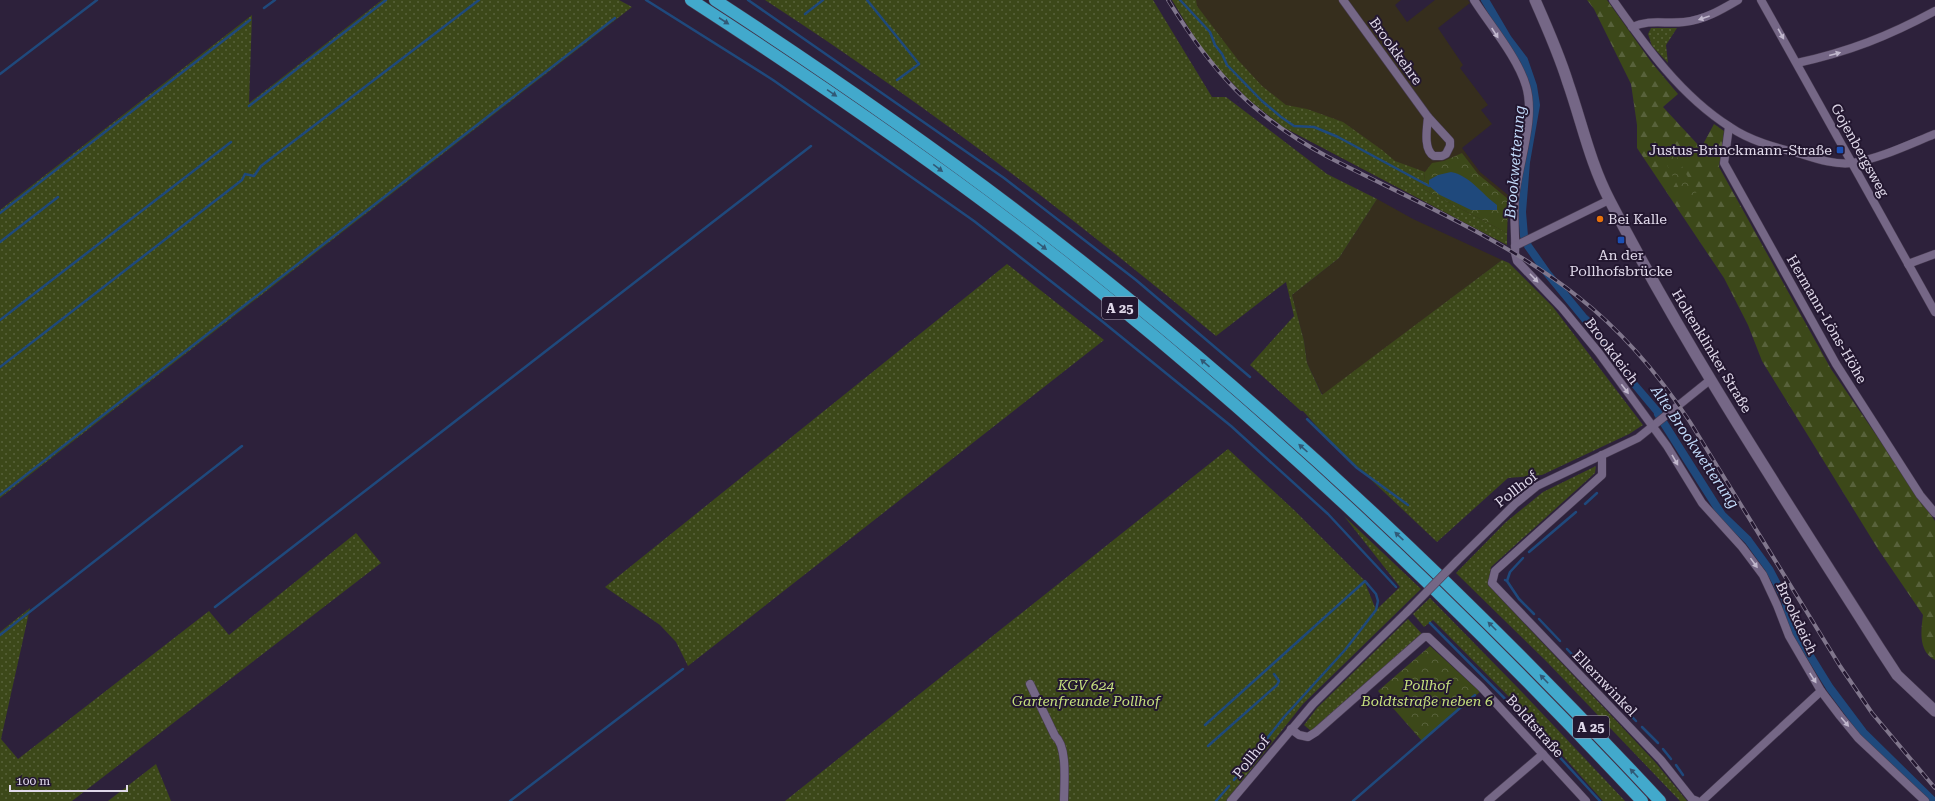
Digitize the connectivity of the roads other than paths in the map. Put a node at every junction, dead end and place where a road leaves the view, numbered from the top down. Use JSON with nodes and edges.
{"nodes":[{"id":1,"x":691,"y":0,"type":"edge"},
{"id":2,"x":715,"y":0,"type":"edge"},
{"id":3,"x":1343,"y":0,"type":"edge"},
{"id":4,"x":1474,"y":0,"type":"edge"},
{"id":5,"x":1535,"y":0,"type":"edge"},
{"id":6,"x":1613,"y":0,"type":"edge"},
{"id":7,"x":1738,"y":0,"type":"edge"},
{"id":8,"x":1762,"y":0,"type":"edge"},
{"id":9,"x":1935,"y":10,"type":"edge"},
{"id":10,"x":1632,"y":27,"type":"junction"},
{"id":11,"x":1797,"y":63,"type":"junction"},
{"id":12,"x":1428,"y":117,"type":"junction"},
{"id":13,"x":1730,"y":127,"type":"junction"},
{"id":14,"x":1935,"y":134,"type":"edge"},
{"id":15,"x":1851,"y":163,"type":"junction"},
{"id":16,"x":1609,"y":200,"type":"junction"},
{"id":17,"x":1515,"y":246,"type":"junction"},
{"id":18,"x":1935,"y":254,"type":"edge"},
{"id":19,"x":1908,"y":264,"type":"junction"},
{"id":20,"x":1935,"y":312,"type":"edge"},
{"id":21,"x":1710,"y":380,"type":"junction"},
{"id":22,"x":1654,"y":427,"type":"junction"},
{"id":23,"x":1602,"y":455,"type":"junction"},
{"id":24,"x":1935,"y":513,"type":"edge"},
{"id":25,"x":1030,"y":684,"type":"dead end"},
{"id":26,"x":1821,"y":691,"type":"junction"},
{"id":27,"x":1935,"y":711,"type":"edge"},
{"id":28,"x":1291,"y":729,"type":"junction"},
{"id":29,"x":1543,"y":754,"type":"junction"},
{"id":30,"x":1064,"y":801,"type":"edge"},
{"id":31,"x":1231,"y":801,"type":"edge"},
{"id":32,"x":1488,"y":801,"type":"edge"},
{"id":33,"x":1586,"y":801,"type":"edge"},
{"id":34,"x":1642,"y":801,"type":"edge"},
{"id":35,"x":1660,"y":801,"type":"edge"},
{"id":36,"x":1697,"y":801,"type":"edge"},
{"id":37,"x":1702,"y":801,"type":"edge"},
{"id":38,"x":1925,"y":801,"type":"edge"}],
"edges":[{"from":1,"to":34,"type":"highway","number":"A 25","one_way":true},
{"from":35,"to":2,"type":"highway","number":"A 25","one_way":true},
{"from":3,"to":12,"type":"street","name":"Brookkehre"},
{"from":4,"to":17,"type":"street","name":"Brookdeich","one_way":true},
{"from":5,"to":16,"type":"main road","name":"Holtenklinker Straße"},
{"from":6,"to":10,"type":"street"},
{"from":7,"to":10,"type":"street","one_way":true},
{"from":8,"to":11,"type":"street","name":"Gojenbergsweg","one_way":true},
{"from":11,"to":9,"type":"street","one_way":true},
{"from":10,"to":13,"type":"street"},
{"from":11,"to":15,"type":"street","name":"Gojenbergsweg"},
{"from":12,"to":12,"type":"street","name":"Brookkehre"},
{"from":13,"to":15,"type":"street"},
{"from":13,"to":24,"type":"street","name":"Hermann-Löns-Höhe"},
{"from":14,"to":15,"type":"street"},
{"from":15,"to":19,"type":"street","name":"Gojenbergsweg"},
{"from":16,"to":17,"type":"street"},
{"from":16,"to":21,"type":"main road","name":"Holtenklinker Straße"},
{"from":17,"to":22,"type":"street","name":"Brookdeich","one_way":true},
{"from":18,"to":19,"type":"street"},
{"from":19,"to":20,"type":"street","name":"Gojenbergsweg"},
{"from":21,"to":22,"type":"street","name":"Pollhof"},
{"from":21,"to":27,"type":"main road","name":"Holtenklinker Straße"},
{"from":22,"to":23,"type":"street","name":"Pollhof"},
{"from":22,"to":26,"type":"street","name":"Brookdeich","one_way":true},
{"from":23,"to":28,"type":"street","name":"Pollhof","bridge":true},
{"from":23,"to":36,"type":"street","name":"Ellernwinkel"},
{"from":25,"to":30,"type":"street"},
{"from":26,"to":37,"type":"street"},
{"from":26,"to":38,"type":"street","name":"Brookdeich","one_way":true},
{"from":28,"to":29,"type":"street","name":"Boldtstraße"},
{"from":28,"to":31,"type":"street","name":"Pollhof"},
{"from":29,"to":32,"type":"street"},
{"from":29,"to":33,"type":"street","name":"Boldtstraße"}]}
